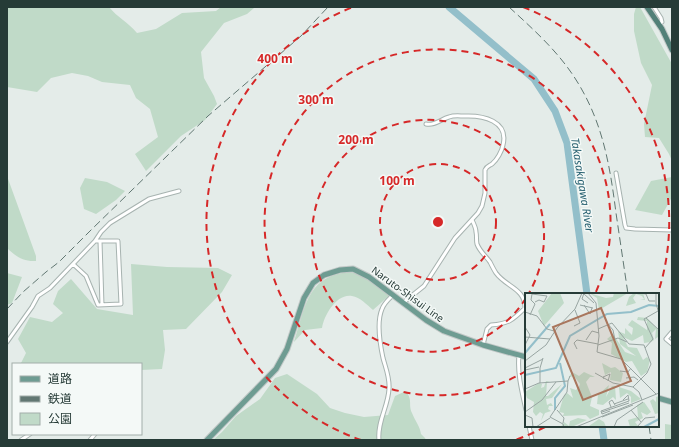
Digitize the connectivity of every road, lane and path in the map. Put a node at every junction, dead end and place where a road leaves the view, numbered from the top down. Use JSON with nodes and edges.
{"nodes":[{"id":1,"x":648,"y":7,"type":"edge"},
{"id":2,"x":654,"y":7,"type":"edge"},
{"id":3,"x":659,"y":24,"type":"junction"},
{"id":4,"x":672,"y":50,"type":"edge"},
{"id":5,"x":426,"y":124,"type":"dead end"},
{"id":6,"x":616,"y":173,"type":"dead end"},
{"id":7,"x":179,"y":191,"type":"dead end"},
{"id":8,"x":472,"y":220,"type":"junction"},
{"id":9,"x":672,"y":230,"type":"edge"},
{"id":10,"x":95,"y":241,"type":"junction"},
{"id":11,"x":100,"y":241,"type":"junction"},
{"id":12,"x":73,"y":264,"type":"junction"},
{"id":13,"x":394,"y":294,"type":"junction"},
{"id":14,"x":404,"y":302,"type":"junction"},
{"id":15,"x":102,"y":305,"type":"junction"},
{"id":16,"x":672,"y":332,"type":"edge"},
{"id":17,"x":7,"y":342,"type":"edge"},
{"id":18,"x":672,"y":344,"type":"edge"},
{"id":19,"x":483,"y":345,"type":"junction"},
{"id":20,"x":519,"y":355,"type":"junction"},
{"id":21,"x":525,"y":357,"type":"edge"},
{"id":22,"x":659,"y":398,"type":"edge"},
{"id":23,"x":672,"y":402,"type":"edge"},
{"id":24,"x":525,"y":404,"type":"edge"},
{"id":25,"x":529,"y":427,"type":"edge"},
{"id":26,"x":206,"y":440,"type":"edge"},
{"id":27,"x":380,"y":440,"type":"edge"},
{"id":28,"x":532,"y":440,"type":"edge"}],
"edges":[{"from":1,"to":3,"type":"highway"},
{"from":2,"to":3,"type":"street"},
{"from":3,"to":4,"type":"highway"},
{"from":5,"to":8,"type":"street"},
{"from":6,"to":9,"type":"street"},
{"from":7,"to":10,"type":"street"},
{"from":8,"to":14,"type":"street"},
{"from":8,"to":19,"type":"street"},
{"from":10,"to":11,"type":"street"},
{"from":10,"to":12,"type":"street"},
{"from":11,"to":15,"type":"street"},
{"from":11,"to":15,"type":"street"},
{"from":12,"to":15,"type":"street"},
{"from":12,"to":17,"type":"street"},
{"from":13,"to":14,"type":"main road","name":"Naruto-Shisui Line"},
{"from":13,"to":26,"type":"main road","name":"Naruto-Shisui Line"},
{"from":13,"to":27,"type":"street"},
{"from":14,"to":19,"type":"main road","name":"Naruto-Shisui Line"},
{"from":16,"to":18,"type":"street"},
{"from":19,"to":20,"type":"main road","name":"Naruto-Shisui Line"},
{"from":20,"to":21,"type":"main road","name":"Naruto-Shisui Line"},
{"from":20,"to":24,"type":"street"},
{"from":22,"to":23,"type":"main road"},
{"from":25,"to":28,"type":"street"}]}
